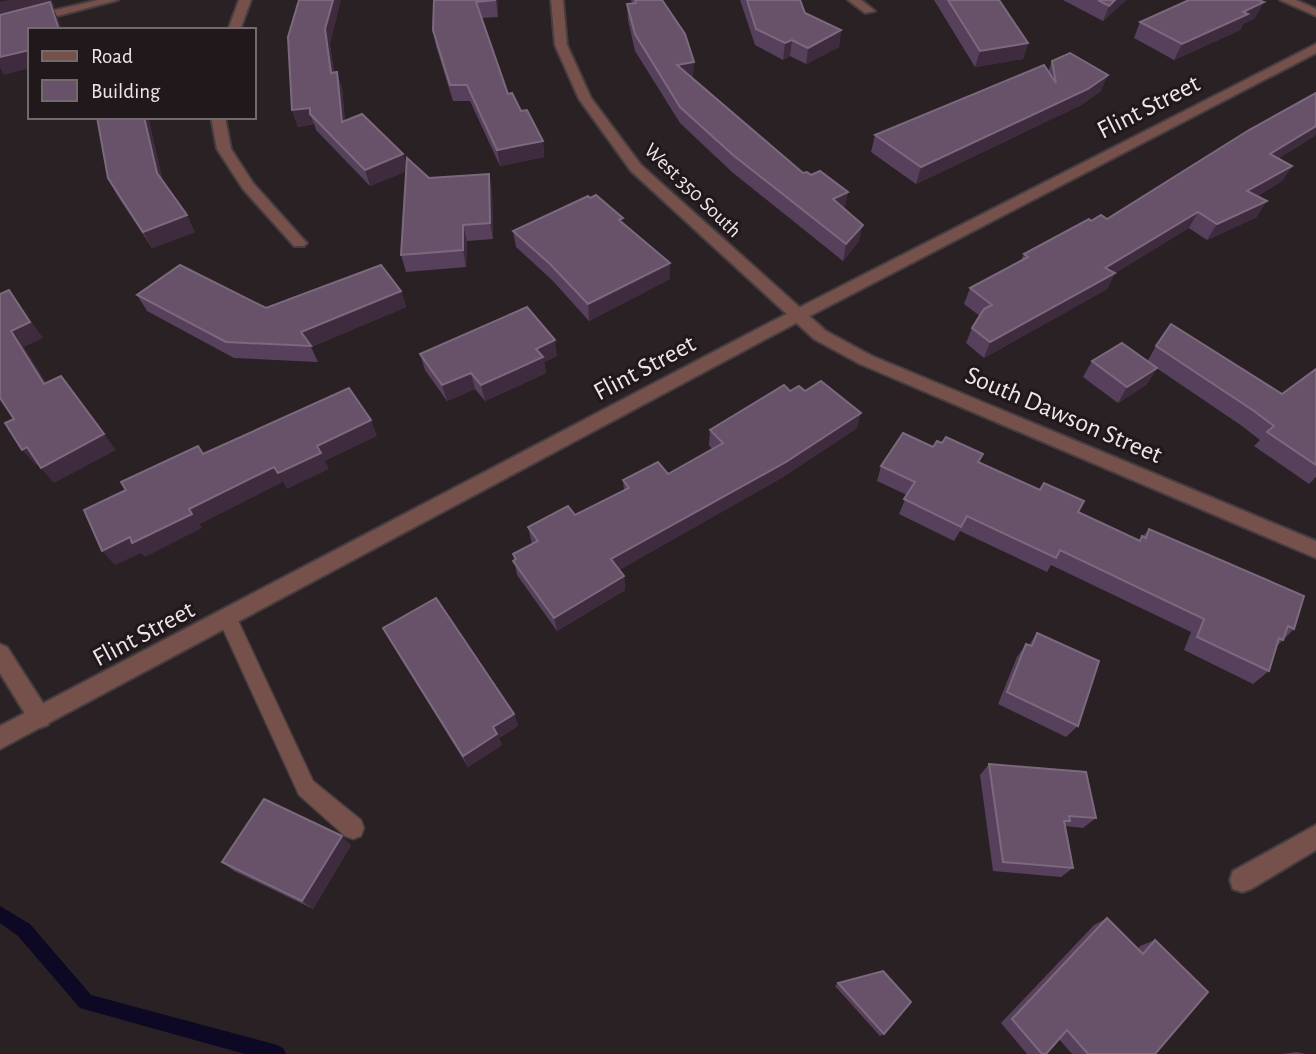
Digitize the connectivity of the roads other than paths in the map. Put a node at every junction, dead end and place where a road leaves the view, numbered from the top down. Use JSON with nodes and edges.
{"nodes":[{"id":1,"x":113,"y":0,"type":"edge"},
{"id":2,"x":245,"y":0,"type":"edge"},
{"id":3,"x":557,"y":0,"type":"edge"},
{"id":4,"x":854,"y":0,"type":"edge"},
{"id":5,"x":1286,"y":0,"type":"edge"},
{"id":6,"x":869,"y":11,"type":"dead end"},
{"id":7,"x":1316,"y":13,"type":"edge"},
{"id":8,"x":0,"y":27,"type":"edge"},
{"id":9,"x":235,"y":28,"type":"edge"},
{"id":10,"x":1316,"y":48,"type":"edge"},
{"id":11,"x":218,"y":119,"type":"edge"},
{"id":12,"x":299,"y":243,"type":"dead end"},
{"id":13,"x":798,"y":316,"type":"junction"},
{"id":14,"x":1316,"y":550,"type":"edge"},
{"id":15,"x":228,"y":618,"type":"junction"},
{"id":16,"x":0,"y":654,"type":"edge"},
{"id":17,"x":40,"y":718,"type":"junction"},
{"id":18,"x":0,"y":738,"type":"edge"},
{"id":19,"x":353,"y":828,"type":"dead end"},
{"id":20,"x":1316,"y":837,"type":"edge"},
{"id":21,"x":1242,"y":880,"type":"dead end"}],
"edges":[{"from":1,"to":8,"type":"street"},
{"from":2,"to":9,"type":"street"},
{"from":3,"to":13,"type":"street","name":"West 350 South"},
{"from":4,"to":6,"type":"street"},
{"from":5,"to":7,"type":"street"},
{"from":10,"to":13,"type":"street","name":"Flint Street"},
{"from":11,"to":12,"type":"street"},
{"from":13,"to":14,"type":"street","name":"South Dawson Street"},
{"from":13,"to":15,"type":"street","name":"Flint Street"},
{"from":15,"to":17,"type":"street","name":"Flint Street"},
{"from":15,"to":19,"type":"lane"},
{"from":16,"to":17,"type":"street"},
{"from":17,"to":18,"type":"street","name":"Flint Street"},
{"from":20,"to":21,"type":"street"}]}
